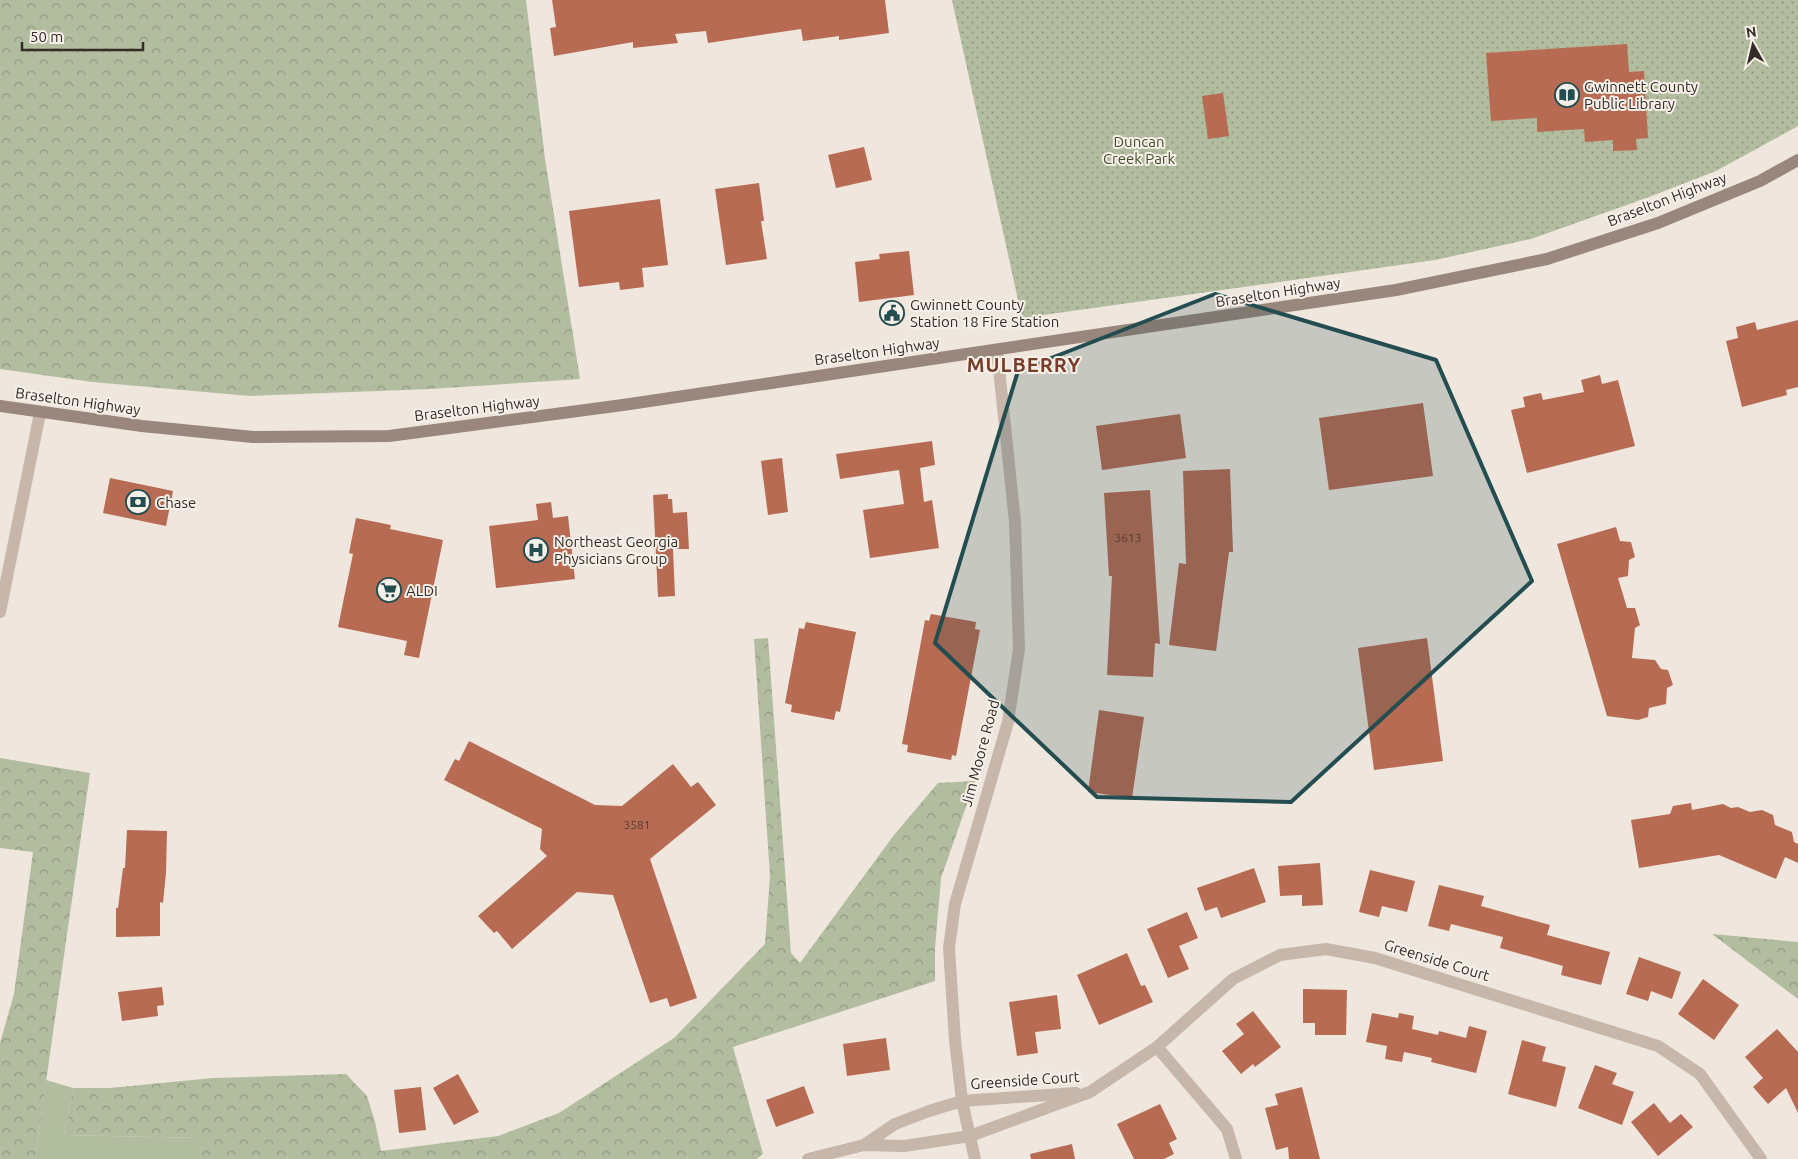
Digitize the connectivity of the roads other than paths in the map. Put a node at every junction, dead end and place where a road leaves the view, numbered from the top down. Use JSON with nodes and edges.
{"nodes":[{"id":1,"x":1798,"y":160,"type":"edge"},
{"id":2,"x":997,"y":350,"type":"junction"},
{"id":3,"x":0,"y":406,"type":"edge"},
{"id":4,"x":40,"y":413,"type":"junction"},
{"id":5,"x":0,"y":612,"type":"edge"},
{"id":6,"x":1157,"y":1047,"type":"junction"},
{"id":7,"x":1090,"y":1092,"type":"junction"},
{"id":8,"x":962,"y":1101,"type":"junction"},
{"id":9,"x":970,"y":1136,"type":"junction"},
{"id":10,"x":864,"y":1145,"type":"junction"},
{"id":11,"x":808,"y":1159,"type":"edge"},
{"id":12,"x":975,"y":1159,"type":"edge"},
{"id":13,"x":1236,"y":1159,"type":"edge"},
{"id":14,"x":1760,"y":1159,"type":"edge"}],
"edges":[{"from":1,"to":2,"type":"main road","name":"Braselton Highway"},
{"from":2,"to":4,"type":"main road","name":"Braselton Highway"},
{"from":2,"to":8,"type":"street","name":"Jim Moore Road"},
{"from":3,"to":4,"type":"main road","name":"Braselton Highway"},
{"from":4,"to":5,"type":"street"},
{"from":6,"to":7,"type":"street","name":"Greenside Court"},
{"from":6,"to":13,"type":"street"},
{"from":6,"to":14,"type":"street","name":"Greenside Court"},
{"from":7,"to":8,"type":"street","name":"Greenside Court"},
{"from":7,"to":9,"type":"street","name":"Greenside Court"},
{"from":8,"to":9,"type":"street","name":"Jim Moore Road"},
{"from":8,"to":10,"type":"street","name":"Greenside Court"},
{"from":9,"to":10,"type":"street","name":"Greenside Court"},
{"from":9,"to":12,"type":"street","name":"Jim Moore Road"},
{"from":10,"to":11,"type":"street"}]}
